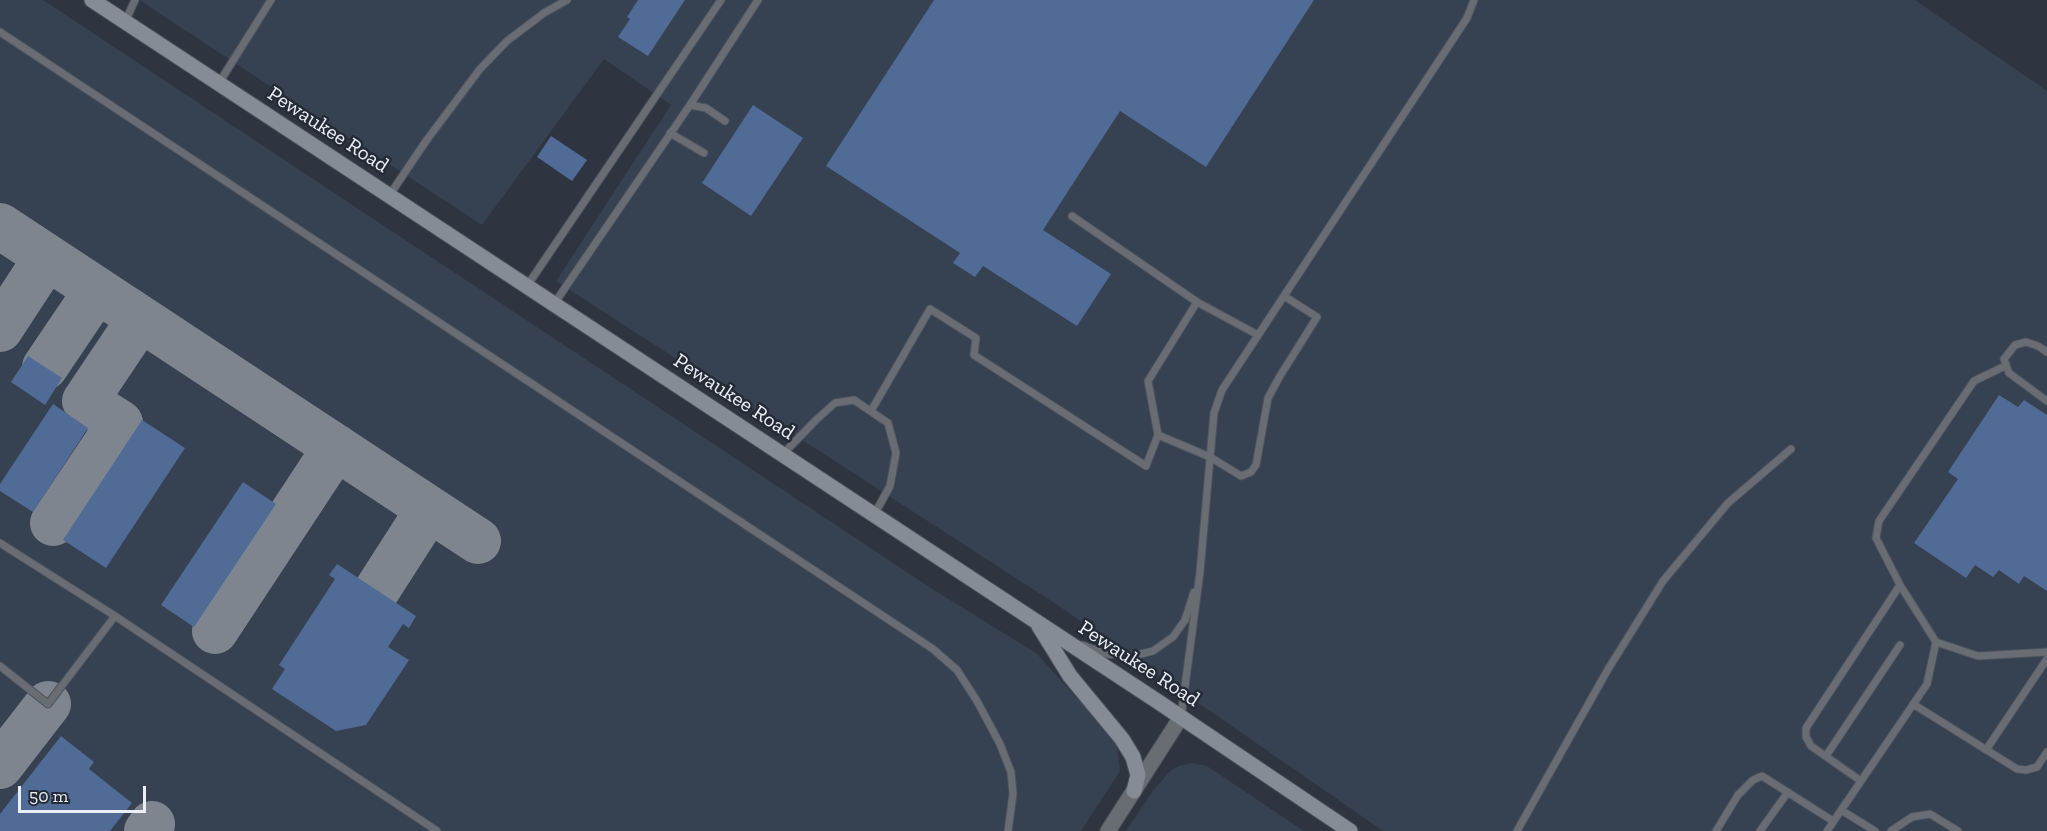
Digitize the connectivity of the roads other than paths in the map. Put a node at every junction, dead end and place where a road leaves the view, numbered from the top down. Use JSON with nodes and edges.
{"nodes":[{"id":1,"x":92,"y":0,"type":"edge"},
{"id":2,"x":135,"y":0,"type":"edge"},
{"id":3,"x":271,"y":0,"type":"edge"},
{"id":4,"x":567,"y":0,"type":"edge"},
{"id":5,"x":721,"y":0,"type":"edge"},
{"id":6,"x":758,"y":0,"type":"edge"},
{"id":7,"x":1474,"y":0,"type":"edge"},
{"id":8,"x":125,"y":22,"type":"junction"},
{"id":9,"x":0,"y":32,"type":"edge"},
{"id":10,"x":219,"y":83,"type":"junction"},
{"id":11,"x":690,"y":105,"type":"junction"},
{"id":12,"x":725,"y":121,"type":"dead end"},
{"id":13,"x":670,"y":133,"type":"junction"},
{"id":14,"x":704,"y":153,"type":"dead end"},
{"id":15,"x":389,"y":196,"type":"junction"},
{"id":16,"x":1072,"y":216,"type":"dead end"},
{"id":17,"x":527,"y":286,"type":"junction"},
{"id":18,"x":1284,"y":296,"type":"junction"},
{"id":19,"x":1197,"y":302,"type":"junction"},
{"id":20,"x":554,"y":304,"type":"junction"},
{"id":21,"x":1258,"y":335,"type":"junction"},
{"id":22,"x":2047,"y":352,"type":"edge"},
{"id":23,"x":2005,"y":366,"type":"junction"},
{"id":24,"x":2047,"y":401,"type":"edge"},
{"id":25,"x":871,"y":411,"type":"junction"},
{"id":26,"x":1158,"y":435,"type":"junction"},
{"id":27,"x":1791,"y":448,"type":"dead end"},
{"id":28,"x":782,"y":454,"type":"junction"},
{"id":29,"x":1210,"y":457,"type":"junction"},
{"id":30,"x":874,"y":515,"type":"junction"},
{"id":31,"x":0,"y":543,"type":"edge"},
{"id":32,"x":1200,"y":572,"type":"junction"},
{"id":33,"x":1900,"y":585,"type":"junction"},
{"id":34,"x":115,"y":616,"type":"junction"},
{"id":35,"x":1035,"y":621,"type":"junction"},
{"id":36,"x":1054,"y":633,"type":"junction"},
{"id":37,"x":1936,"y":642,"type":"junction"},
{"id":38,"x":1900,"y":645,"type":"dead end"},
{"id":39,"x":2047,"y":652,"type":"edge"},
{"id":40,"x":2047,"y":659,"type":"edge"},
{"id":41,"x":0,"y":666,"type":"edge"},
{"id":42,"x":1913,"y":704,"type":"junction"},
{"id":43,"x":1181,"y":717,"type":"junction"},
{"id":44,"x":1986,"y":750,"type":"junction"},
{"id":45,"x":2047,"y":752,"type":"edge"},
{"id":46,"x":1826,"y":756,"type":"junction"},
{"id":47,"x":1861,"y":781,"type":"junction"},
{"id":48,"x":1134,"y":791,"type":"junction"},
{"id":49,"x":1788,"y":792,"type":"junction"},
{"id":50,"x":1841,"y":810,"type":"junction"},
{"id":51,"x":1833,"y":822,"type":"junction"},
{"id":52,"x":437,"y":831,"type":"edge"},
{"id":53,"x":1008,"y":831,"type":"edge"},
{"id":54,"x":1108,"y":831,"type":"edge"},
{"id":55,"x":1350,"y":831,"type":"edge"},
{"id":56,"x":1517,"y":831,"type":"edge"},
{"id":57,"x":1716,"y":831,"type":"edge"},
{"id":58,"x":1760,"y":831,"type":"edge"},
{"id":59,"x":1827,"y":831,"type":"edge"},
{"id":60,"x":1875,"y":831,"type":"edge"},
{"id":61,"x":1891,"y":831,"type":"edge"},
{"id":62,"x":1958,"y":831,"type":"edge"}],
"edges":[{"from":1,"to":8,"type":"main road","name":"Pewaukee Road"},
{"from":2,"to":8,"type":"lane"},
{"from":3,"to":10,"type":"lane"},
{"from":4,"to":15,"type":"lane"},
{"from":5,"to":17,"type":"lane"},
{"from":6,"to":11,"type":"lane"},
{"from":7,"to":18,"type":"lane"},
{"from":8,"to":10,"type":"main road","name":"Pewaukee Road"},
{"from":9,"to":53,"type":"lane"},
{"from":10,"to":15,"type":"main road","name":"Pewaukee Road"},
{"from":11,"to":12,"type":"lane"},
{"from":11,"to":13,"type":"lane"},
{"from":13,"to":14,"type":"lane"},
{"from":13,"to":20,"type":"lane"},
{"from":15,"to":17,"type":"main road","name":"Pewaukee Road"},
{"from":16,"to":19,"type":"lane"},
{"from":17,"to":20,"type":"main road","name":"Pewaukee Road"},
{"from":18,"to":21,"type":"lane"},
{"from":18,"to":29,"type":"lane"},
{"from":19,"to":21,"type":"lane"},
{"from":19,"to":26,"type":"lane"},
{"from":20,"to":28,"type":"main road","name":"Pewaukee Road"},
{"from":21,"to":29,"type":"lane"},
{"from":22,"to":23,"type":"lane"},
{"from":23,"to":24,"type":"lane"},
{"from":23,"to":33,"type":"lane"},
{"from":25,"to":26,"type":"lane"},
{"from":25,"to":28,"type":"lane"},
{"from":25,"to":30,"type":"lane"},
{"from":26,"to":29,"type":"lane"},
{"from":27,"to":56,"type":"lane"},
{"from":28,"to":30,"type":"main road","name":"Pewaukee Road"},
{"from":29,"to":32,"type":"lane"},
{"from":30,"to":35,"type":"main road","name":"Pewaukee Road"},
{"from":31,"to":34,"type":"lane"},
{"from":32,"to":36,"type":"lane"},
{"from":32,"to":43,"type":"lane"},
{"from":33,"to":37,"type":"lane"},
{"from":33,"to":46,"type":"lane"},
{"from":34,"to":41,"type":"lane"},
{"from":34,"to":52,"type":"lane"},
{"from":35,"to":36,"type":"main road","name":"Pewaukee Road"},
{"from":35,"to":48,"type":"main road"},
{"from":36,"to":43,"type":"main road","name":"Pewaukee Road"},
{"from":37,"to":39,"type":"lane"},
{"from":37,"to":42,"type":"lane"},
{"from":38,"to":46,"type":"lane"},
{"from":40,"to":44,"type":"lane"},
{"from":42,"to":44,"type":"lane"},
{"from":42,"to":47,"type":"lane"},
{"from":43,"to":48,"type":"street"},
{"from":43,"to":55,"type":"main road","name":"Pewaukee Road"},
{"from":44,"to":45,"type":"lane"},
{"from":46,"to":47,"type":"lane"},
{"from":47,"to":50,"type":"lane"},
{"from":48,"to":54,"type":"street"},
{"from":49,"to":51,"type":"lane"},
{"from":49,"to":57,"type":"lane"},
{"from":49,"to":58,"type":"lane"},
{"from":50,"to":51,"type":"lane"},
{"from":50,"to":60,"type":"lane"},
{"from":51,"to":59,"type":"lane"},
{"from":61,"to":62,"type":"lane"}]}
